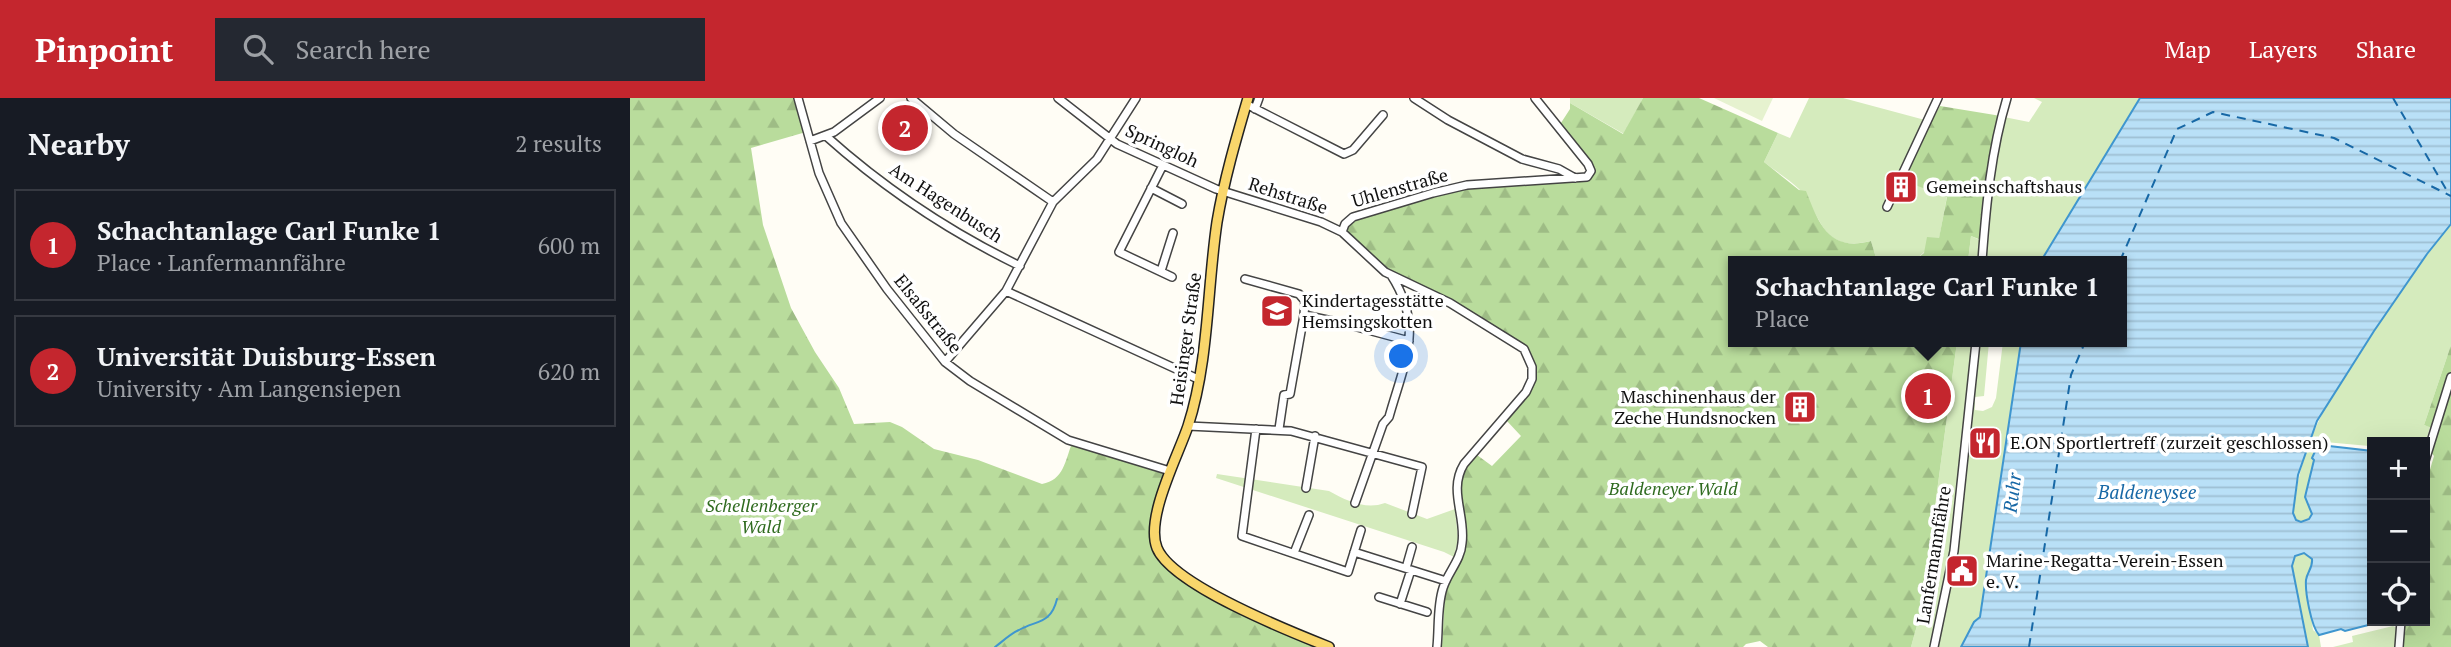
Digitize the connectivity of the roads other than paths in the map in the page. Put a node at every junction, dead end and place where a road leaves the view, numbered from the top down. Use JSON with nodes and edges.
{"nodes":[{"id":1,"x":798,"y":98,"type":"edge"},
{"id":2,"x":880,"y":98,"type":"edge"},
{"id":3,"x":911,"y":98,"type":"edge"},
{"id":4,"x":1058,"y":98,"type":"edge"},
{"id":5,"x":1136,"y":98,"type":"edge"},
{"id":6,"x":1259,"y":98,"type":"edge"},
{"id":7,"x":1414,"y":98,"type":"edge"},
{"id":8,"x":1535,"y":98,"type":"edge"},
{"id":9,"x":1938,"y":98,"type":"edge"},
{"id":10,"x":2007,"y":98,"type":"edge"},
{"id":11,"x":1250,"y":104,"type":"edge"},
{"id":12,"x":1383,"y":115,"type":"dead end"},
{"id":13,"x":827,"y":135,"type":"junction"},
{"id":14,"x":1110,"y":139,"type":"junction"},
{"id":15,"x":810,"y":141,"type":"junction"},
{"id":16,"x":1163,"y":165,"type":"junction"},
{"id":17,"x":1579,"y":179,"type":"junction"},
{"id":18,"x":1151,"y":188,"type":"junction"},
{"id":19,"x":1223,"y":191,"type":"junction"},
{"id":20,"x":1053,"y":201,"type":"junction"},
{"id":21,"x":1182,"y":204,"type":"dead end"},
{"id":22,"x":1887,"y":206,"type":"dead end"},
{"id":23,"x":1342,"y":232,"type":"junction"},
{"id":24,"x":1173,"y":233,"type":"dead end"},
{"id":25,"x":1983,"y":256,"type":"edge"},
{"id":26,"x":1020,"y":266,"type":"junction"},
{"id":27,"x":1161,"y":271,"type":"junction"},
{"id":28,"x":1391,"y":275,"type":"junction"},
{"id":29,"x":1172,"y":277,"type":"dead end"},
{"id":30,"x":1245,"y":279,"type":"dead end"},
{"id":31,"x":1006,"y":291,"type":"junction"},
{"id":32,"x":1304,"y":315,"type":"junction"},
{"id":33,"x":1409,"y":341,"type":"junction"},
{"id":34,"x":1975,"y":347,"type":"edge"},
{"id":35,"x":945,"y":362,"type":"junction"},
{"id":36,"x":2451,"y":377,"type":"edge"},
{"id":37,"x":1198,"y":379,"type":"junction"},
{"id":38,"x":1188,"y":426,"type":"junction"},
{"id":39,"x":1255,"y":429,"type":"junction"},
{"id":40,"x":1279,"y":429,"type":"junction"},
{"id":41,"x":1315,"y":436,"type":"junction"},
{"id":42,"x":2430,"y":445,"type":"edge"},
{"id":43,"x":1374,"y":452,"type":"junction"},
{"id":44,"x":1170,"y":471,"type":"junction"},
{"id":45,"x":1306,"y":488,"type":"dead end"},
{"id":46,"x":1355,"y":503,"type":"dead end"},
{"id":47,"x":1309,"y":514,"type":"dead end"},
{"id":48,"x":1412,"y":514,"type":"dead end"},
{"id":49,"x":1361,"y":530,"type":"dead end"},
{"id":50,"x":1412,"y":547,"type":"dead end"},
{"id":51,"x":1354,"y":552,"type":"junction"},
{"id":52,"x":1294,"y":553,"type":"junction"},
{"id":53,"x":1408,"y":569,"type":"junction"},
{"id":54,"x":1446,"y":581,"type":"junction"},
{"id":55,"x":1379,"y":597,"type":"dead end"},
{"id":56,"x":1400,"y":604,"type":"junction"},
{"id":57,"x":1427,"y":612,"type":"dead end"},
{"id":58,"x":2400,"y":626,"type":"edge"},
{"id":59,"x":1329,"y":647,"type":"edge"},
{"id":60,"x":1437,"y":647,"type":"edge"},
{"id":61,"x":1934,"y":647,"type":"edge"},
{"id":62,"x":2399,"y":647,"type":"edge"}],
"edges":[{"from":1,"to":15,"type":"street","name":"Elsaßstraße"},
{"from":2,"to":13,"type":"street"},
{"from":3,"to":20,"type":"street"},
{"from":4,"to":14,"type":"street","name":"Springloh"},
{"from":5,"to":14,"type":"street"},
{"from":6,"to":11,"type":"street","name":"Heisinger Straße"},
{"from":7,"to":17,"type":"street"},
{"from":8,"to":17,"type":"street"},
{"from":9,"to":22,"type":"street"},
{"from":10,"to":25,"type":"street"},
{"from":11,"to":12,"type":"street"},
{"from":11,"to":19,"type":"main road","name":"Heisinger Straße"},
{"from":13,"to":15,"type":"street"},
{"from":13,"to":26,"type":"street","name":"Am Hagenbusch"},
{"from":14,"to":16,"type":"street","name":"Springloh"},
{"from":14,"to":20,"type":"street"},
{"from":15,"to":35,"type":"street","name":"Elsaßstraße"},
{"from":16,"to":18,"type":"street"},
{"from":16,"to":19,"type":"street","name":"Springloh"},
{"from":17,"to":23,"type":"street","name":"Uhlenstraße"},
{"from":18,"to":21,"type":"street"},
{"from":18,"to":27,"type":"street"},
{"from":19,"to":23,"type":"street","name":"Rehstraße"},
{"from":19,"to":37,"type":"main road","name":"Heisinger Straße"},
{"from":20,"to":26,"type":"street"},
{"from":23,"to":28,"type":"street","name":"Uhlenstraße"},
{"from":24,"to":27,"type":"street"},
{"from":26,"to":31,"type":"street"},
{"from":27,"to":29,"type":"street"},
{"from":28,"to":33,"type":"street"},
{"from":28,"to":54,"type":"street","name":"Uhlenstraße"},
{"from":30,"to":32,"type":"street"},
{"from":31,"to":35,"type":"street"},
{"from":31,"to":37,"type":"street"},
{"from":32,"to":33,"type":"street"},
{"from":32,"to":40,"type":"street"},
{"from":33,"to":43,"type":"street"},
{"from":34,"to":61,"type":"street","name":"Lanfermannfähre"},
{"from":35,"to":44,"type":"street","name":"Elsaßstraße"},
{"from":36,"to":42,"type":"street"},
{"from":37,"to":38,"type":"main road","name":"Heisinger Straße"},
{"from":38,"to":39,"type":"street"},
{"from":38,"to":44,"type":"main road","name":"Heisinger Straße"},
{"from":39,"to":40,"type":"street"},
{"from":39,"to":52,"type":"street"},
{"from":40,"to":41,"type":"street"},
{"from":41,"to":43,"type":"street"},
{"from":41,"to":45,"type":"street"},
{"from":43,"to":46,"type":"street"},
{"from":43,"to":48,"type":"street"},
{"from":44,"to":59,"type":"main road","name":"Heisinger Straße"},
{"from":47,"to":52,"type":"street"},
{"from":49,"to":51,"type":"street"},
{"from":50,"to":53,"type":"street"},
{"from":51,"to":52,"type":"street"},
{"from":51,"to":53,"type":"street"},
{"from":53,"to":54,"type":"street"},
{"from":53,"to":56,"type":"street"},
{"from":54,"to":60,"type":"street","name":"Uhlenstraße"},
{"from":55,"to":56,"type":"street"},
{"from":56,"to":57,"type":"street"},
{"from":58,"to":62,"type":"street"}]}
